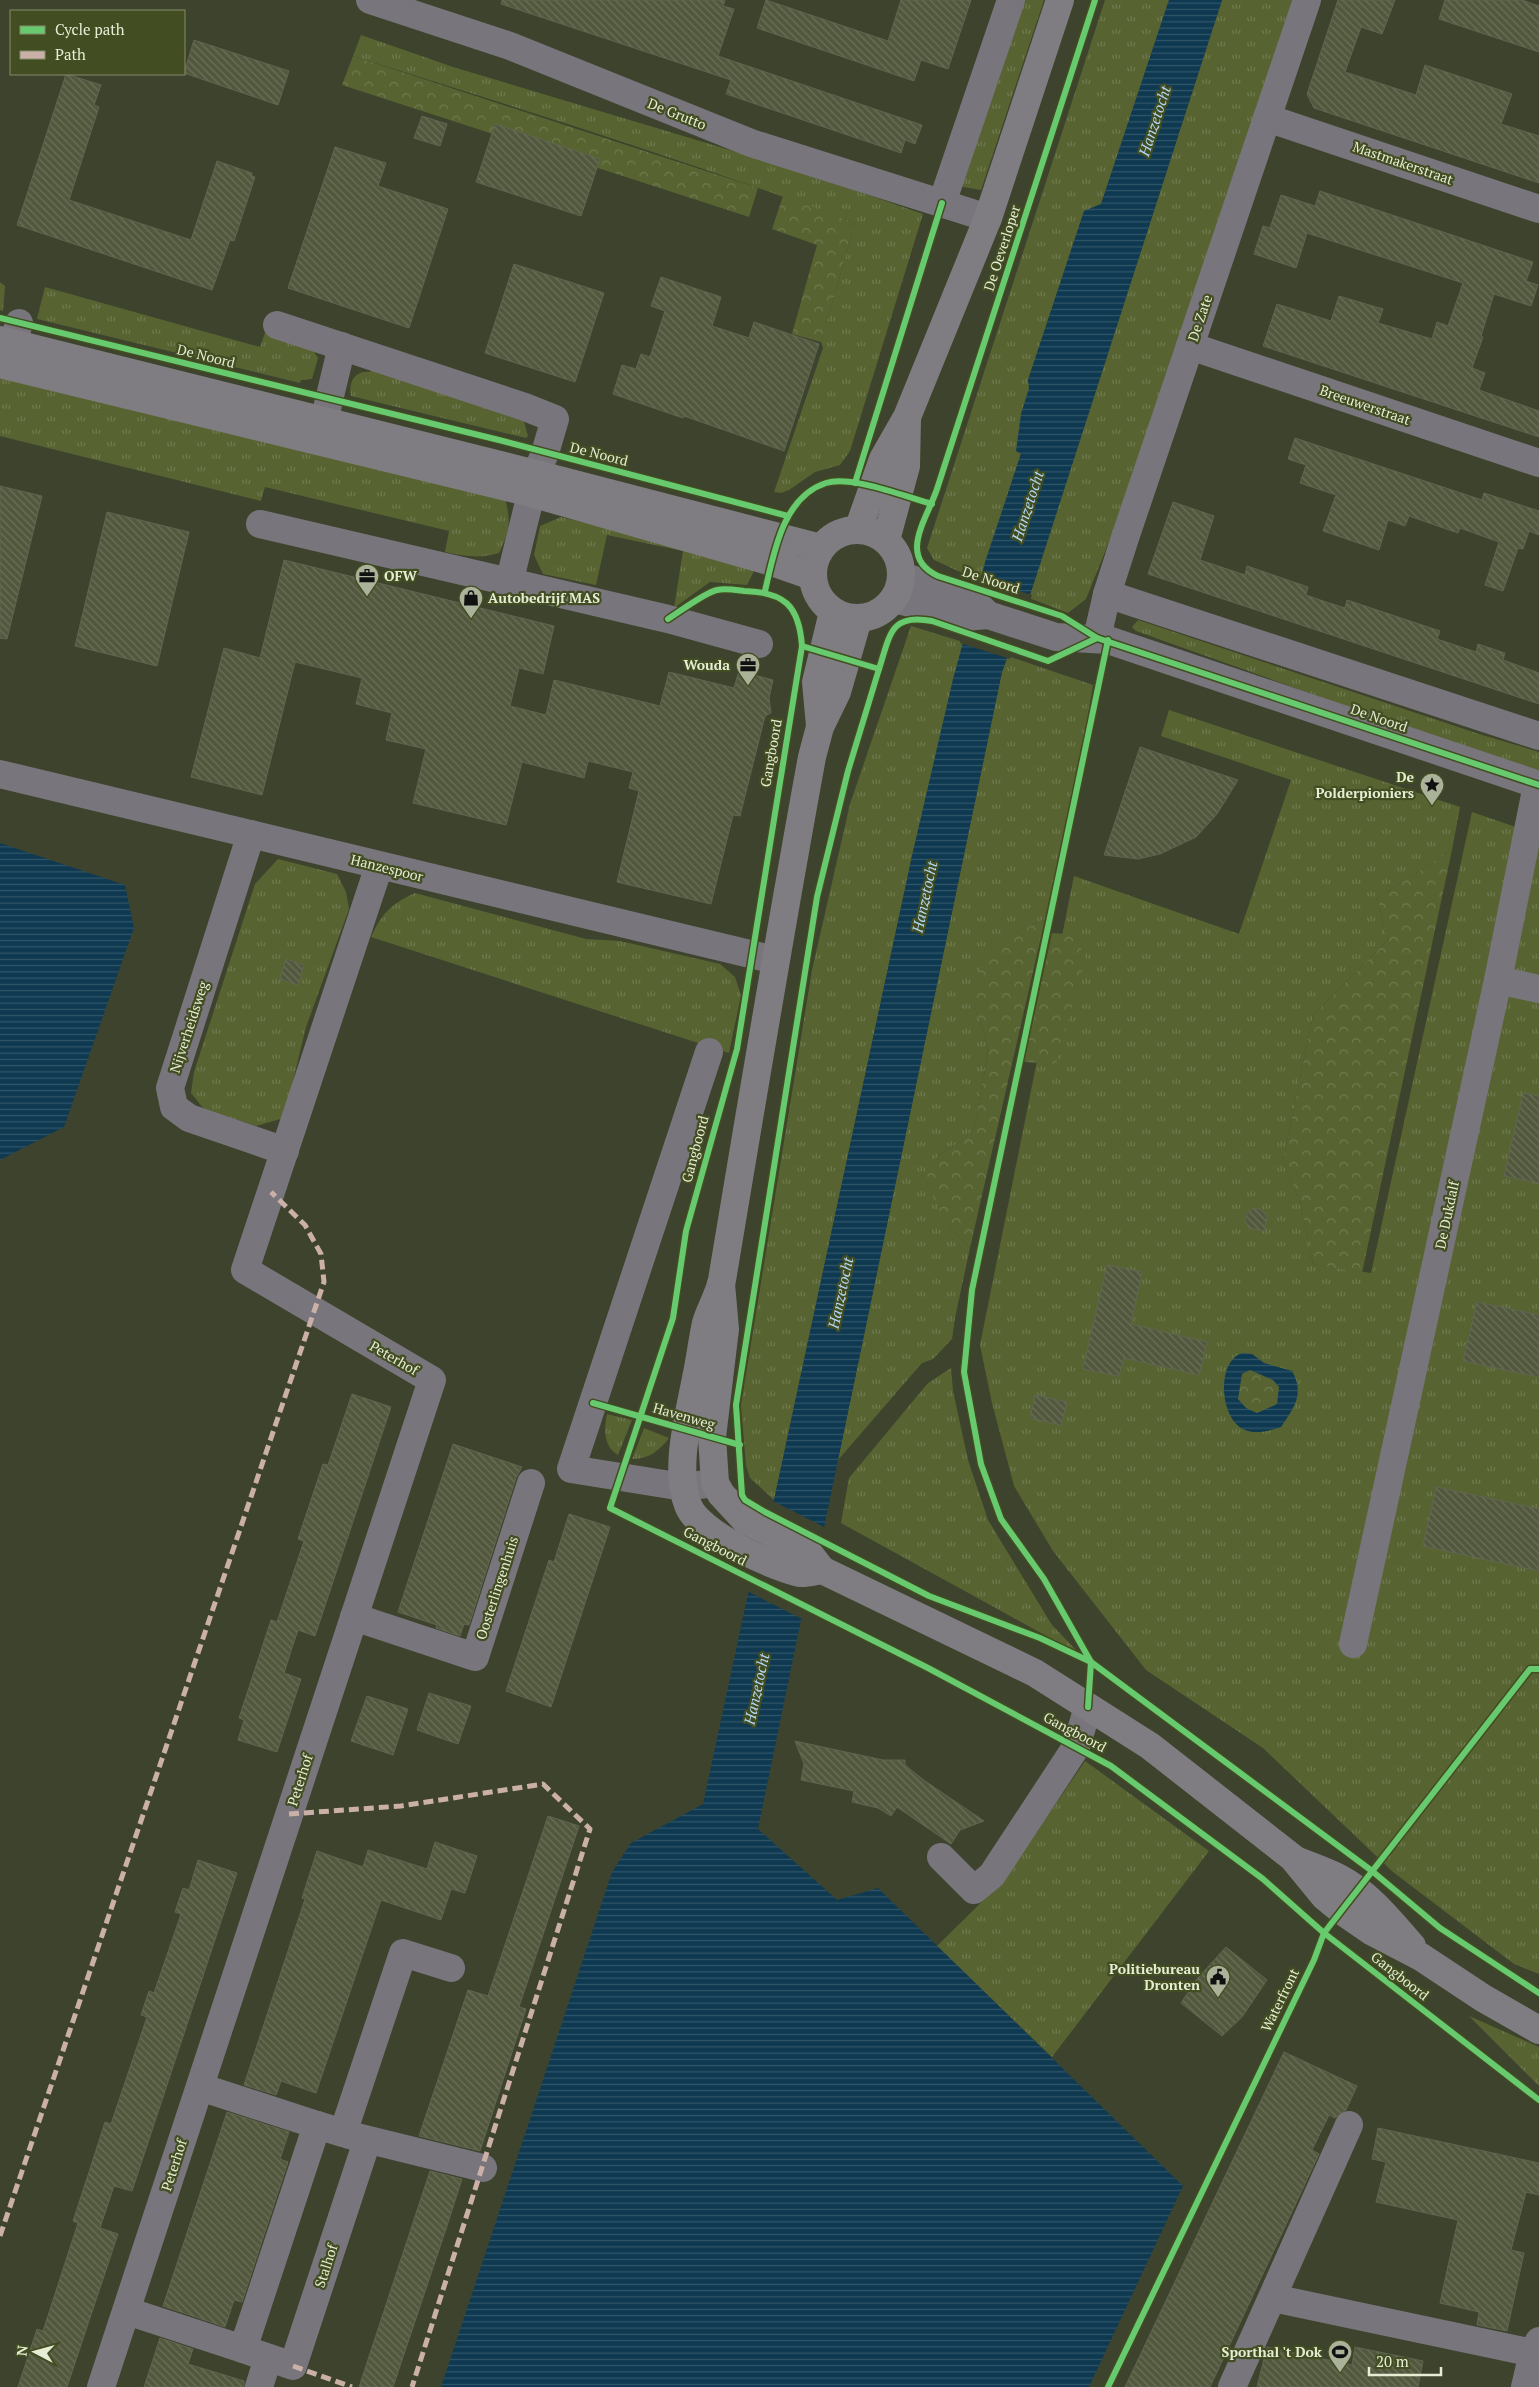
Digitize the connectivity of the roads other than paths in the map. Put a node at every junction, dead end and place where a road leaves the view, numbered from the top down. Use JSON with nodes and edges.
{"nodes":[{"id":1,"x":370,"y":0,"type":"edge"},
{"id":2,"x":1011,"y":0,"type":"edge"},
{"id":3,"x":1060,"y":0,"type":"edge"},
{"id":4,"x":1306,"y":0,"type":"edge"},
{"id":5,"x":1267,"y":118,"type":"junction"},
{"id":6,"x":942,"y":203,"type":"junction"},
{"id":7,"x":1539,"y":209,"type":"edge"},
{"id":8,"x":988,"y":218,"type":"junction"},
{"id":9,"x":277,"y":325,"type":"dead end"},
{"id":10,"x":342,"y":346,"type":"junction"},
{"id":11,"x":1190,"y":346,"type":"junction"},
{"id":12,"x":8,"y":347,"type":"edge"},
{"id":13,"x":907,"y":417,"type":"junction"},
{"id":14,"x":324,"y":421,"type":"junction"},
{"id":15,"x":1539,"y":463,"type":"edge"},
{"id":16,"x":534,"y":483,"type":"junction"},
{"id":17,"x":260,"y":524,"type":"dead end"},
{"id":18,"x":858,"y":530,"type":"junction"},
{"id":19,"x":886,"y":540,"type":"junction"},
{"id":20,"x":821,"y":548,"type":"junction"},
{"id":21,"x":812,"y":576,"type":"junction"},
{"id":22,"x":509,"y":583,"type":"junction"},
{"id":23,"x":910,"y":591,"type":"junction"},
{"id":24,"x":1107,"y":594,"type":"junction"},
{"id":25,"x":846,"y":615,"type":"junction"},
{"id":26,"x":1097,"y":638,"type":"junction"},
{"id":27,"x":759,"y":644,"type":"dead end"},
{"id":28,"x":1539,"y":736,"type":"edge"},
{"id":29,"x":0,"y":774,"type":"edge"},
{"id":30,"x":1538,"y":785,"type":"edge"},
{"id":31,"x":251,"y":834,"type":"junction"},
{"id":32,"x":379,"y":866,"type":"junction"},
{"id":33,"x":775,"y":960,"type":"junction"},
{"id":34,"x":1498,"y":980,"type":"junction"},
{"id":35,"x":1539,"y":989,"type":"edge"},
{"id":36,"x":709,"y":1052,"type":"dead end"},
{"id":37,"x":285,"y":1151,"type":"junction"},
{"id":38,"x":721,"y":1284,"type":"junction"},
{"id":39,"x":530,"y":1483,"type":"dead end"},
{"id":40,"x":715,"y":1483,"type":"junction"},
{"id":41,"x":683,"y":1487,"type":"junction"},
{"id":42,"x":834,"y":1576,"type":"junction"},
{"id":43,"x":354,"y":1617,"type":"junction"},
{"id":44,"x":1353,"y":1644,"type":"dead end"},
{"id":45,"x":1088,"y":1707,"type":"junction"},
{"id":46,"x":941,"y":1857,"type":"dead end"},
{"id":47,"x":451,"y":1968,"type":"dead end"},
{"id":48,"x":1538,"y":2028,"type":"edge"},
{"id":49,"x":200,"y":2087,"type":"junction"},
{"id":50,"x":317,"y":2125,"type":"junction"},
{"id":51,"x":1349,"y":2125,"type":"dead end"},
{"id":52,"x":355,"y":2137,"type":"junction"},
{"id":53,"x":483,"y":2168,"type":"dead end"},
{"id":54,"x":1273,"y":2298,"type":"junction"},
{"id":55,"x":127,"y":2311,"type":"junction"},
{"id":56,"x":1536,"y":2347,"type":"edge"},
{"id":57,"x":243,"y":2349,"type":"junction"},
{"id":58,"x":268,"y":2358,"type":"junction"},
{"id":59,"x":101,"y":2387,"type":"edge"},
{"id":60,"x":259,"y":2387,"type":"edge"},
{"id":61,"x":1232,"y":2387,"type":"edge"},
{"id":62,"x":1525,"y":2387,"type":"edge"}],
"edges":[{"from":1,"to":6,"type":"street","name":"De Grutto"},
{"from":2,"to":6,"type":"street"},
{"from":3,"to":8,"type":"main road","name":"De Oeverloper"},
{"from":4,"to":5,"type":"street","name":"De Zate"},
{"from":5,"to":7,"type":"street","name":"Mastmakerstraat"},
{"from":5,"to":11,"type":"street","name":"De Zate"},
{"from":6,"to":8,"type":"street","name":"De Grutto"},
{"from":8,"to":13,"type":"main road","name":"De Oeverloper"},
{"from":9,"to":10,"type":"street"},
{"from":10,"to":14,"type":"street"},
{"from":10,"to":16,"type":"street"},
{"from":11,"to":15,"type":"street","name":"Breeuwerstraat"},
{"from":11,"to":24,"type":"street","name":"De Zate"},
{"from":12,"to":14,"type":"main road"},
{"from":12,"to":16,"type":"main road"},
{"from":13,"to":18,"type":"main road","name":"De Oeverloper"},
{"from":13,"to":19,"type":"main road","name":"De Oeverloper"},
{"from":14,"to":16,"type":"main road"},
{"from":16,"to":20,"type":"main road"},
{"from":16,"to":21,"type":"main road"},
{"from":16,"to":22,"type":"street"},
{"from":17,"to":22,"type":"street"},
{"from":18,"to":19,"type":"main road"},
{"from":18,"to":20,"type":"main road"},
{"from":19,"to":23,"type":"main road"},
{"from":20,"to":21,"type":"main road"},
{"from":21,"to":25,"type":"main road"},
{"from":22,"to":27,"type":"street"},
{"from":23,"to":25,"type":"main road"},
{"from":23,"to":26,"type":"street","name":"De Noord"},
{"from":24,"to":26,"type":"street","name":"De Zate"},
{"from":24,"to":28,"type":"street"},
{"from":25,"to":33,"type":"main road","name":"Gangboord"},
{"from":26,"to":30,"type":"street","name":"De Noord"},
{"from":29,"to":31,"type":"street","name":"Hanzespoor"},
{"from":30,"to":34,"type":"street","name":"De Dukdalf"},
{"from":31,"to":32,"type":"street","name":"Hanzespoor"},
{"from":31,"to":37,"type":"street","name":"Nijverheidsweg"},
{"from":32,"to":33,"type":"street","name":"Hanzespoor"},
{"from":32,"to":37,"type":"street"},
{"from":33,"to":38,"type":"main road","name":"Gangboord"},
{"from":34,"to":35,"type":"street"},
{"from":34,"to":44,"type":"street","name":"De Dukdalf"},
{"from":36,"to":41,"type":"street"},
{"from":37,"to":43,"type":"street","name":"Peterhof"},
{"from":38,"to":40,"type":"main road","name":"Gangboord"},
{"from":38,"to":41,"type":"main road","name":"Gangboord"},
{"from":39,"to":43,"type":"street","name":"Oosterlingenhuis"},
{"from":40,"to":41,"type":"street"},
{"from":40,"to":42,"type":"main road","name":"Gangboord"},
{"from":41,"to":42,"type":"main road","name":"Gangboord"},
{"from":42,"to":45,"type":"main road","name":"Gangboord"},
{"from":43,"to":49,"type":"street","name":"Peterhof"},
{"from":45,"to":46,"type":"street","name":"Gangboord"},
{"from":45,"to":48,"type":"main road","name":"Gangboord"},
{"from":47,"to":52,"type":"street","name":"Stalhof"},
{"from":49,"to":50,"type":"street"},
{"from":49,"to":55,"type":"street","name":"Peterhof"},
{"from":50,"to":52,"type":"street"},
{"from":50,"to":57,"type":"street"},
{"from":51,"to":54,"type":"street"},
{"from":52,"to":53,"type":"street"},
{"from":52,"to":58,"type":"street","name":"Stalhof"},
{"from":54,"to":56,"type":"street"},
{"from":54,"to":61,"type":"street"},
{"from":55,"to":57,"type":"street","name":"Stalhof"},
{"from":55,"to":59,"type":"street","name":"Peterhof"},
{"from":56,"to":62,"type":"street"},
{"from":57,"to":58,"type":"street","name":"Stalhof"},
{"from":58,"to":60,"type":"street"}]}
